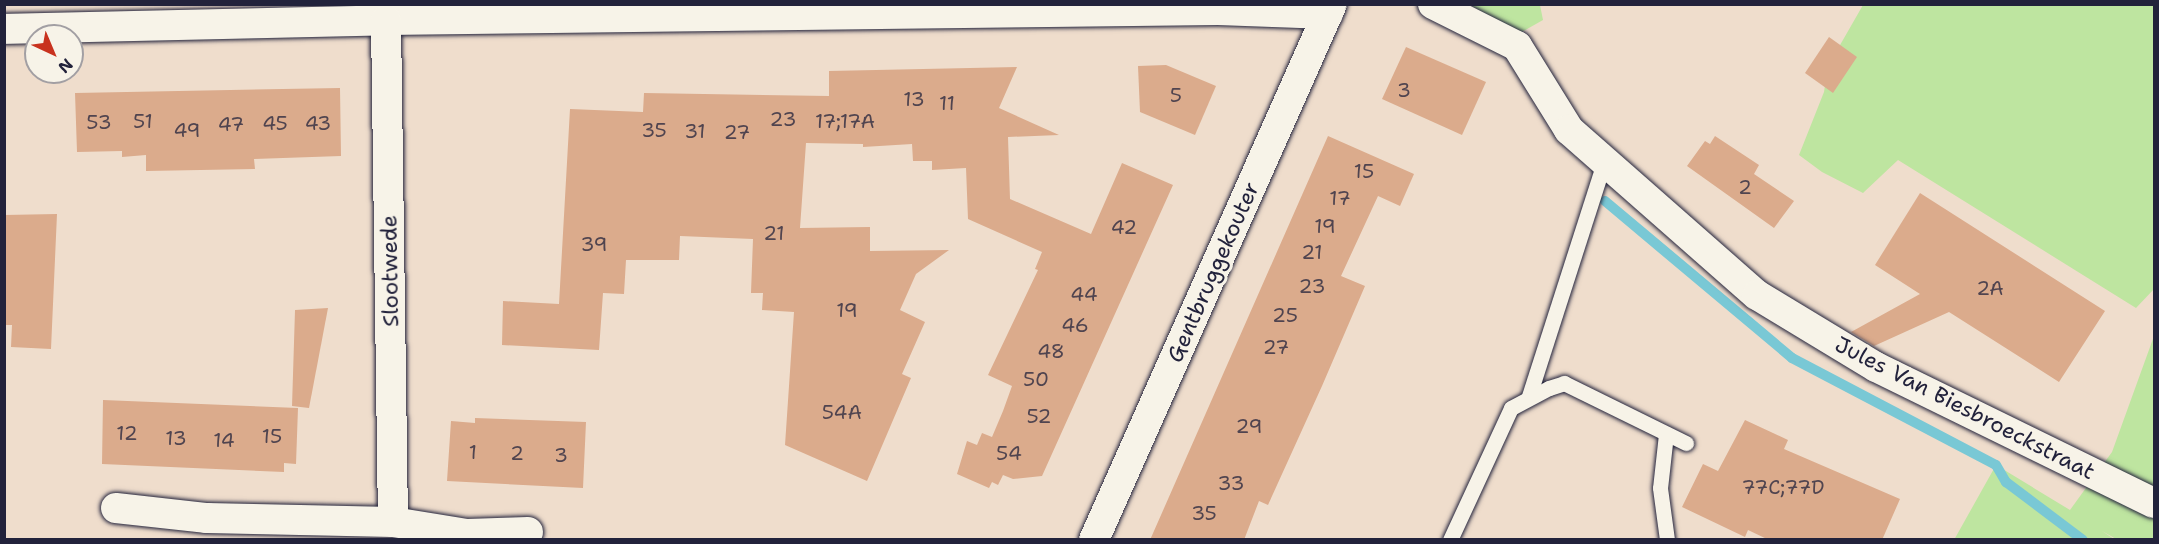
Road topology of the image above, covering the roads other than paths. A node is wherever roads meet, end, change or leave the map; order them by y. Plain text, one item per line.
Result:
1 (1433, 4) edge
2 (1330, 9) edge
3 (387, 20) junction
4 (4, 29) edge
5 (1604, 162) junction
6 (1529, 396) junction
7 (1666, 434) junction
8 (1686, 443) dead end
9 (2154, 503) edge
10 (116, 508) dead end
11 (393, 522) junction
12 (206, 529) edge
13 (528, 532) dead end
14 (467, 537) edge
15 (1094, 540) edge
16 (1450, 540) edge
17 (1667, 540) edge

1 - 5 street, Jules Van Biesbroeckstraat
2 - 3 street
2 - 15 street, Gentbruggekouter
3 - 4 street
3 - 11 street, Slootwede
5 - 6 lane
5 - 9 street, Jules Van Biesbroeckstraat
6 - 7 lane
6 - 16 lane
7 - 8 lane
7 - 17 lane
10 - 12 street
11 - 12 street
11 - 14 street
13 - 14 street

